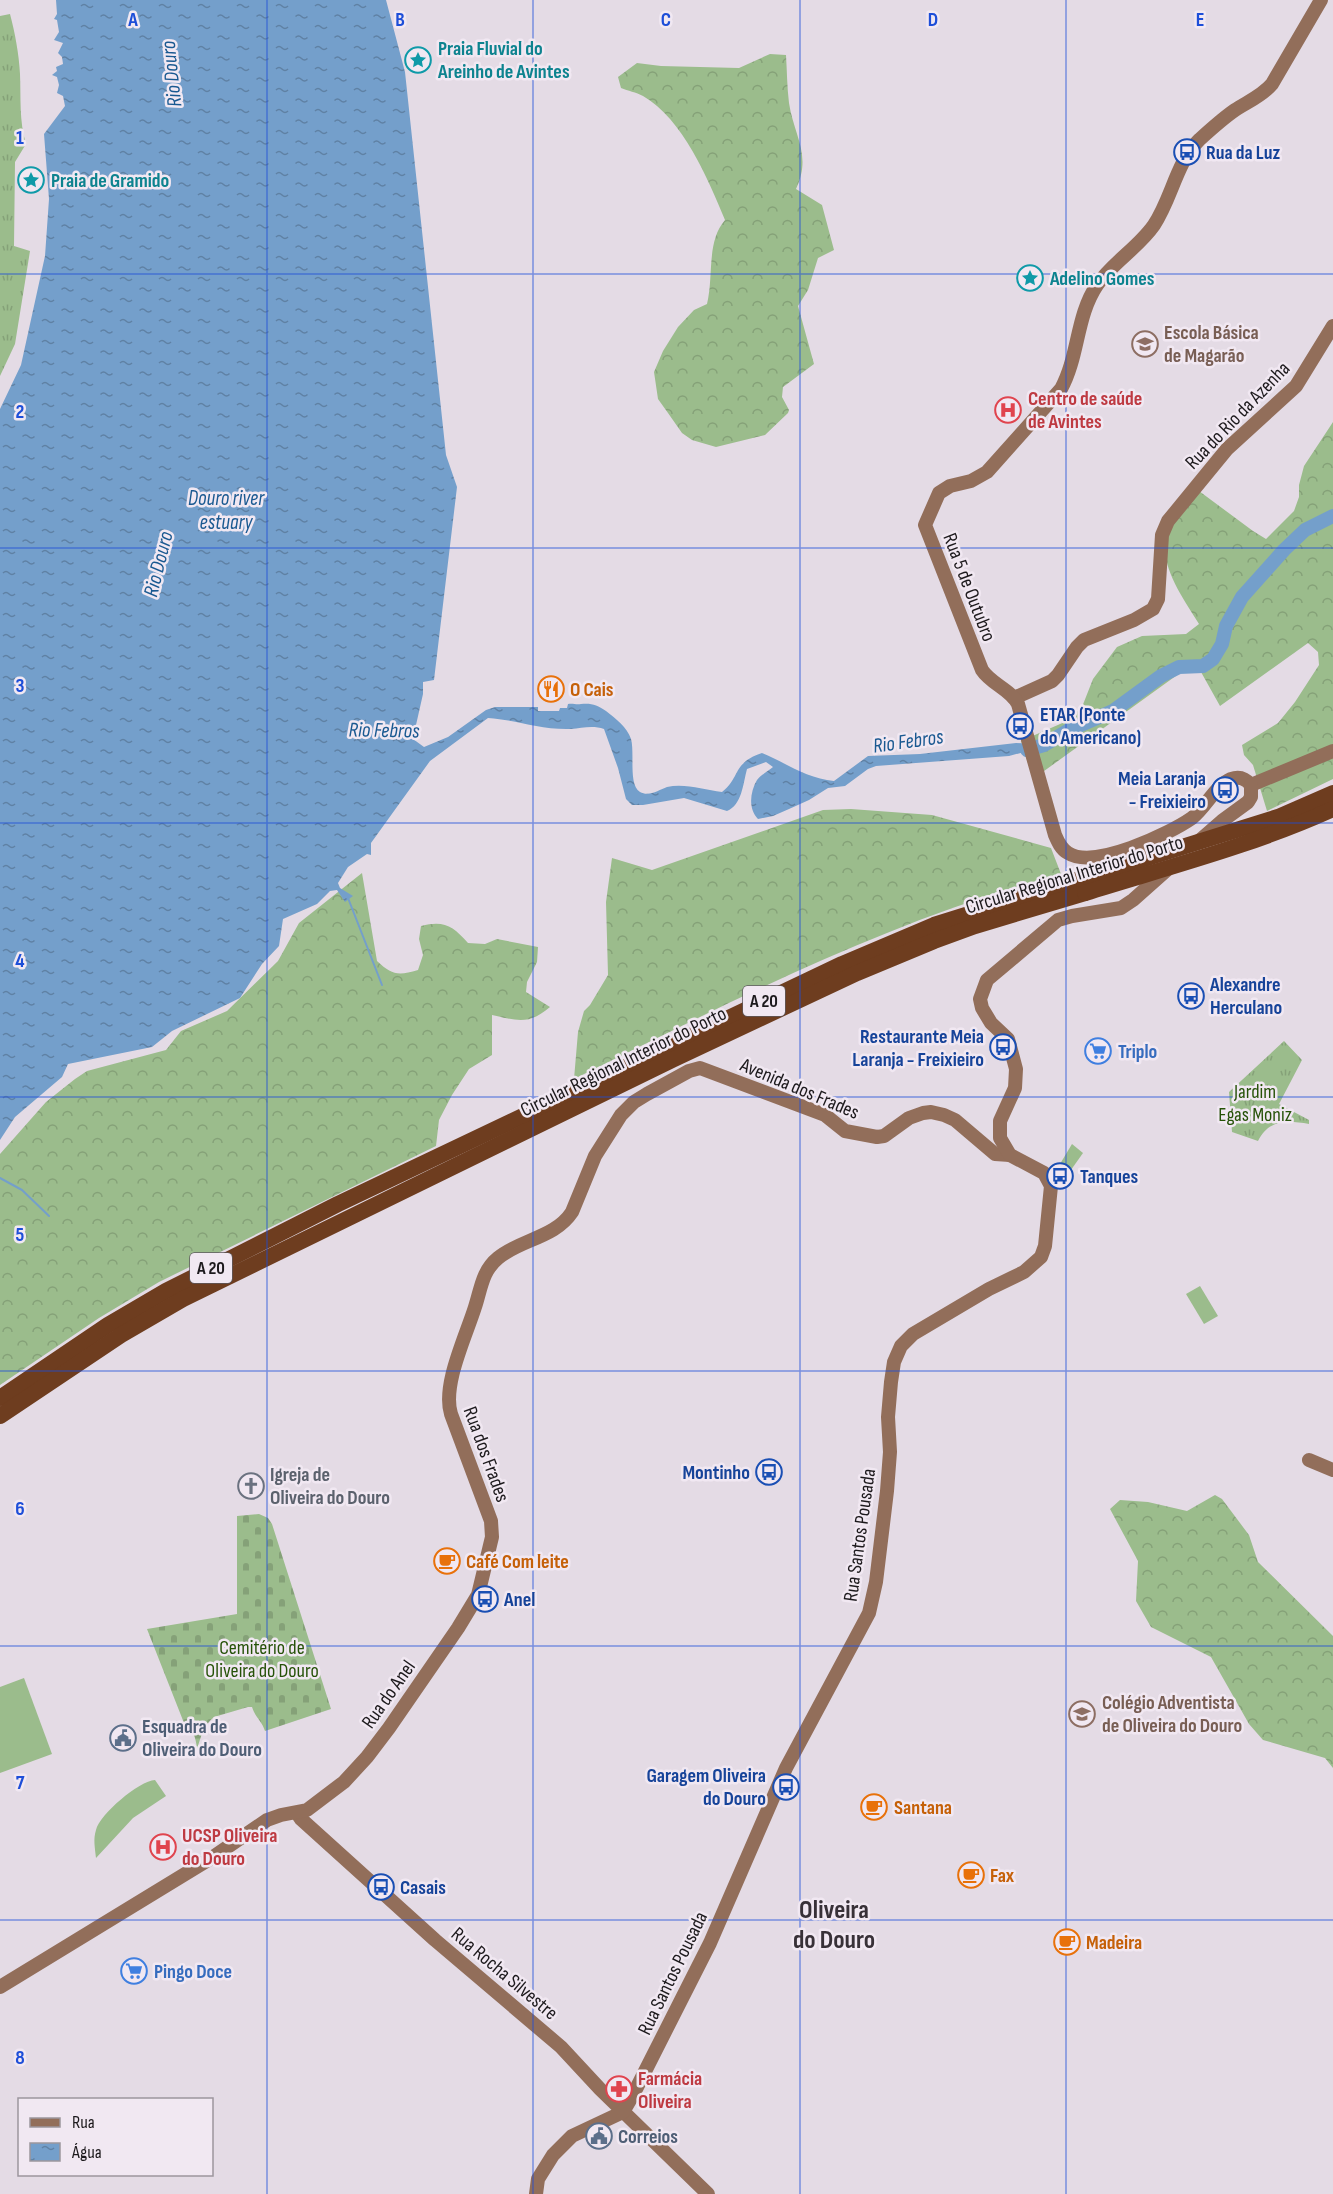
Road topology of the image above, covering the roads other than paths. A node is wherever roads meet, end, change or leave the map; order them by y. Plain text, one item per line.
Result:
1 (1321, 0) edge
2 (1333, 326) edge
3 (1014, 698) junction
4 (1333, 751) edge
5 (1251, 785) junction
6 (1333, 793) edge
7 (1333, 809) edge
8 (1082, 886) junction
9 (1000, 1121) junction
10 (984, 1145) junction
11 (1010, 1155) junction
12 (506, 1252) joint
13 (4, 1404) edge
14 (1309, 1460) dead end
15 (1333, 1470) edge
16 (484, 1575) joint
17 (297, 1813) junction
18 (0, 1988) edge
19 (623, 2112) junction
20 (536, 2194) edge
21 (708, 2194) edge

1 - 3 street, Rua 5 de Outubro
2 - 3 street, Rua do Rio da Azenha
3 - 5 street
4 - 5 street
5 - 9 street
6 - 8 highway, Circular Regional Interior do Porto / A 20, bridge
7 - 8 highway, Circular Regional Interior do Porto / A 20, bridge
8 - 13 highway, Circular Regional Interior do Porto / A 20
9 - 10 street
9 - 11 street
10 - 11 street, Avenida dos Frades
10 - 12 street, Avenida dos Frades
11 - 19 street, Rua Santos Pousada
12 - 16 street, Rua dos Frades
14 - 15 street
16 - 17 street, Rua do Anel
17 - 18 street, Rua do Anel
17 - 19 street, Rua Rocha Silvestre
19 - 20 street
19 - 21 street, Rua Rocha Silvestre

